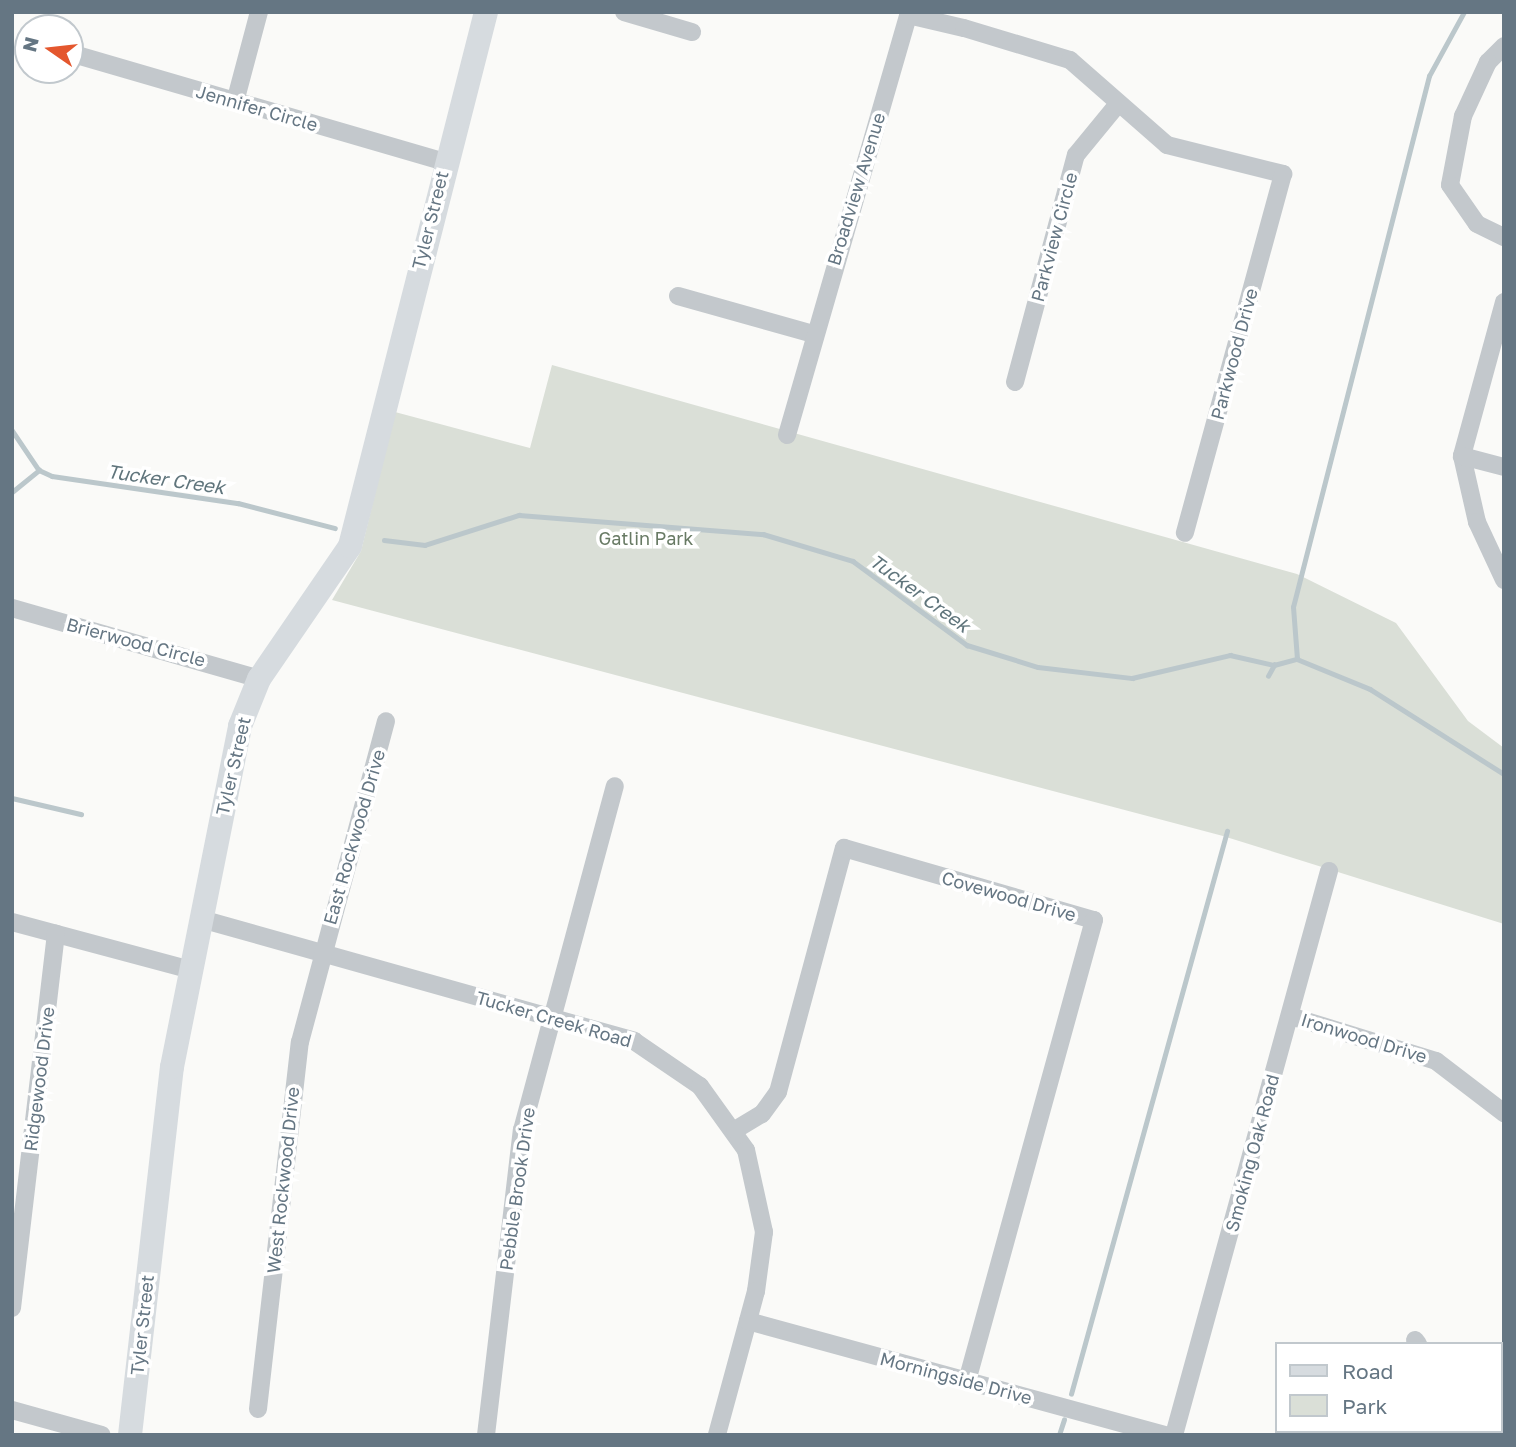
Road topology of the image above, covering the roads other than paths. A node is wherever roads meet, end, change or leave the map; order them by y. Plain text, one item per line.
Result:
1 (259, 12) edge
2 (486, 12) edge
3 (624, 12) edge
4 (966, 20) edge
5 (692, 32) dead end
6 (1504, 46) edge
7 (84, 57) edge
8 (235, 102) junction
9 (1117, 105) junction
10 (445, 162) junction
11 (1504, 237) edge
12 (678, 296) dead end
13 (1504, 302) edge
14 (813, 334) junction
15 (1015, 382) dead end
16 (787, 435) dead end
17 (1462, 456) junction
18 (1504, 467) edge
19 (1185, 533) dead end
20 (1504, 580) edge
21 (12, 608) edge
22 (259, 680) junction
23 (386, 721) dead end
24 (615, 786) dead end
25 (1329, 872) dead end
26 (201, 919) junction
27 (12, 922) edge
28 (56, 934) junction
29 (321, 953) junction
30 (191, 970) junction
31 (1290, 1016) junction
32 (551, 1018) junction
33 (1504, 1113) edge
34 (735, 1129) junction
35 (12, 1308) edge
36 (748, 1321) junction
37 (967, 1380) junction
38 (258, 1409) dead end
39 (12, 1410) edge
40 (102, 1435) edge
41 (130, 1435) edge
42 (486, 1435) edge
43 (717, 1435) edge
44 (1164, 1435) edge
45 (1174, 1435) edge

1 - 8 street
2 - 10 street, Tyler Street
3 - 5 street
4 - 9 street
4 - 14 street, Broadview Avenue
6 - 11 street
7 - 8 street, Jennifer Circle
8 - 10 street, Jennifer Circle
9 - 15 street, Parkview Circle
9 - 19 street, Parkwood Drive
10 - 22 street, Tyler Street
12 - 14 street
13 - 17 street
14 - 16 street, Broadview Avenue
17 - 18 street
17 - 20 street
21 - 22 street, Brierwood Circle
22 - 26 street, Tyler Street
23 - 29 street, East Rockwood Drive
24 - 32 street, Pebble Brook Drive
25 - 31 street, Smoking Oak Road
26 - 29 street, Tucker Creek Road
26 - 30 street, Tyler Street
27 - 28 street
28 - 30 street
28 - 35 street, Ridgewood Drive
29 - 32 street, Tucker Creek Road
29 - 38 street, West Rockwood Drive
30 - 41 street, Tyler Street
31 - 33 street, Ironwood Drive
31 - 45 street, Smoking Oak Road
32 - 34 street, Tucker Creek Road
32 - 42 street, Pebble Brook Drive
34 - 36 street, Tucker Creek Road
34 - 37 street, Covewood Drive
36 - 37 street, Morningside Drive
36 - 43 street, Tucker Creek Road
37 - 44 street, Morningside Drive
39 - 40 street

